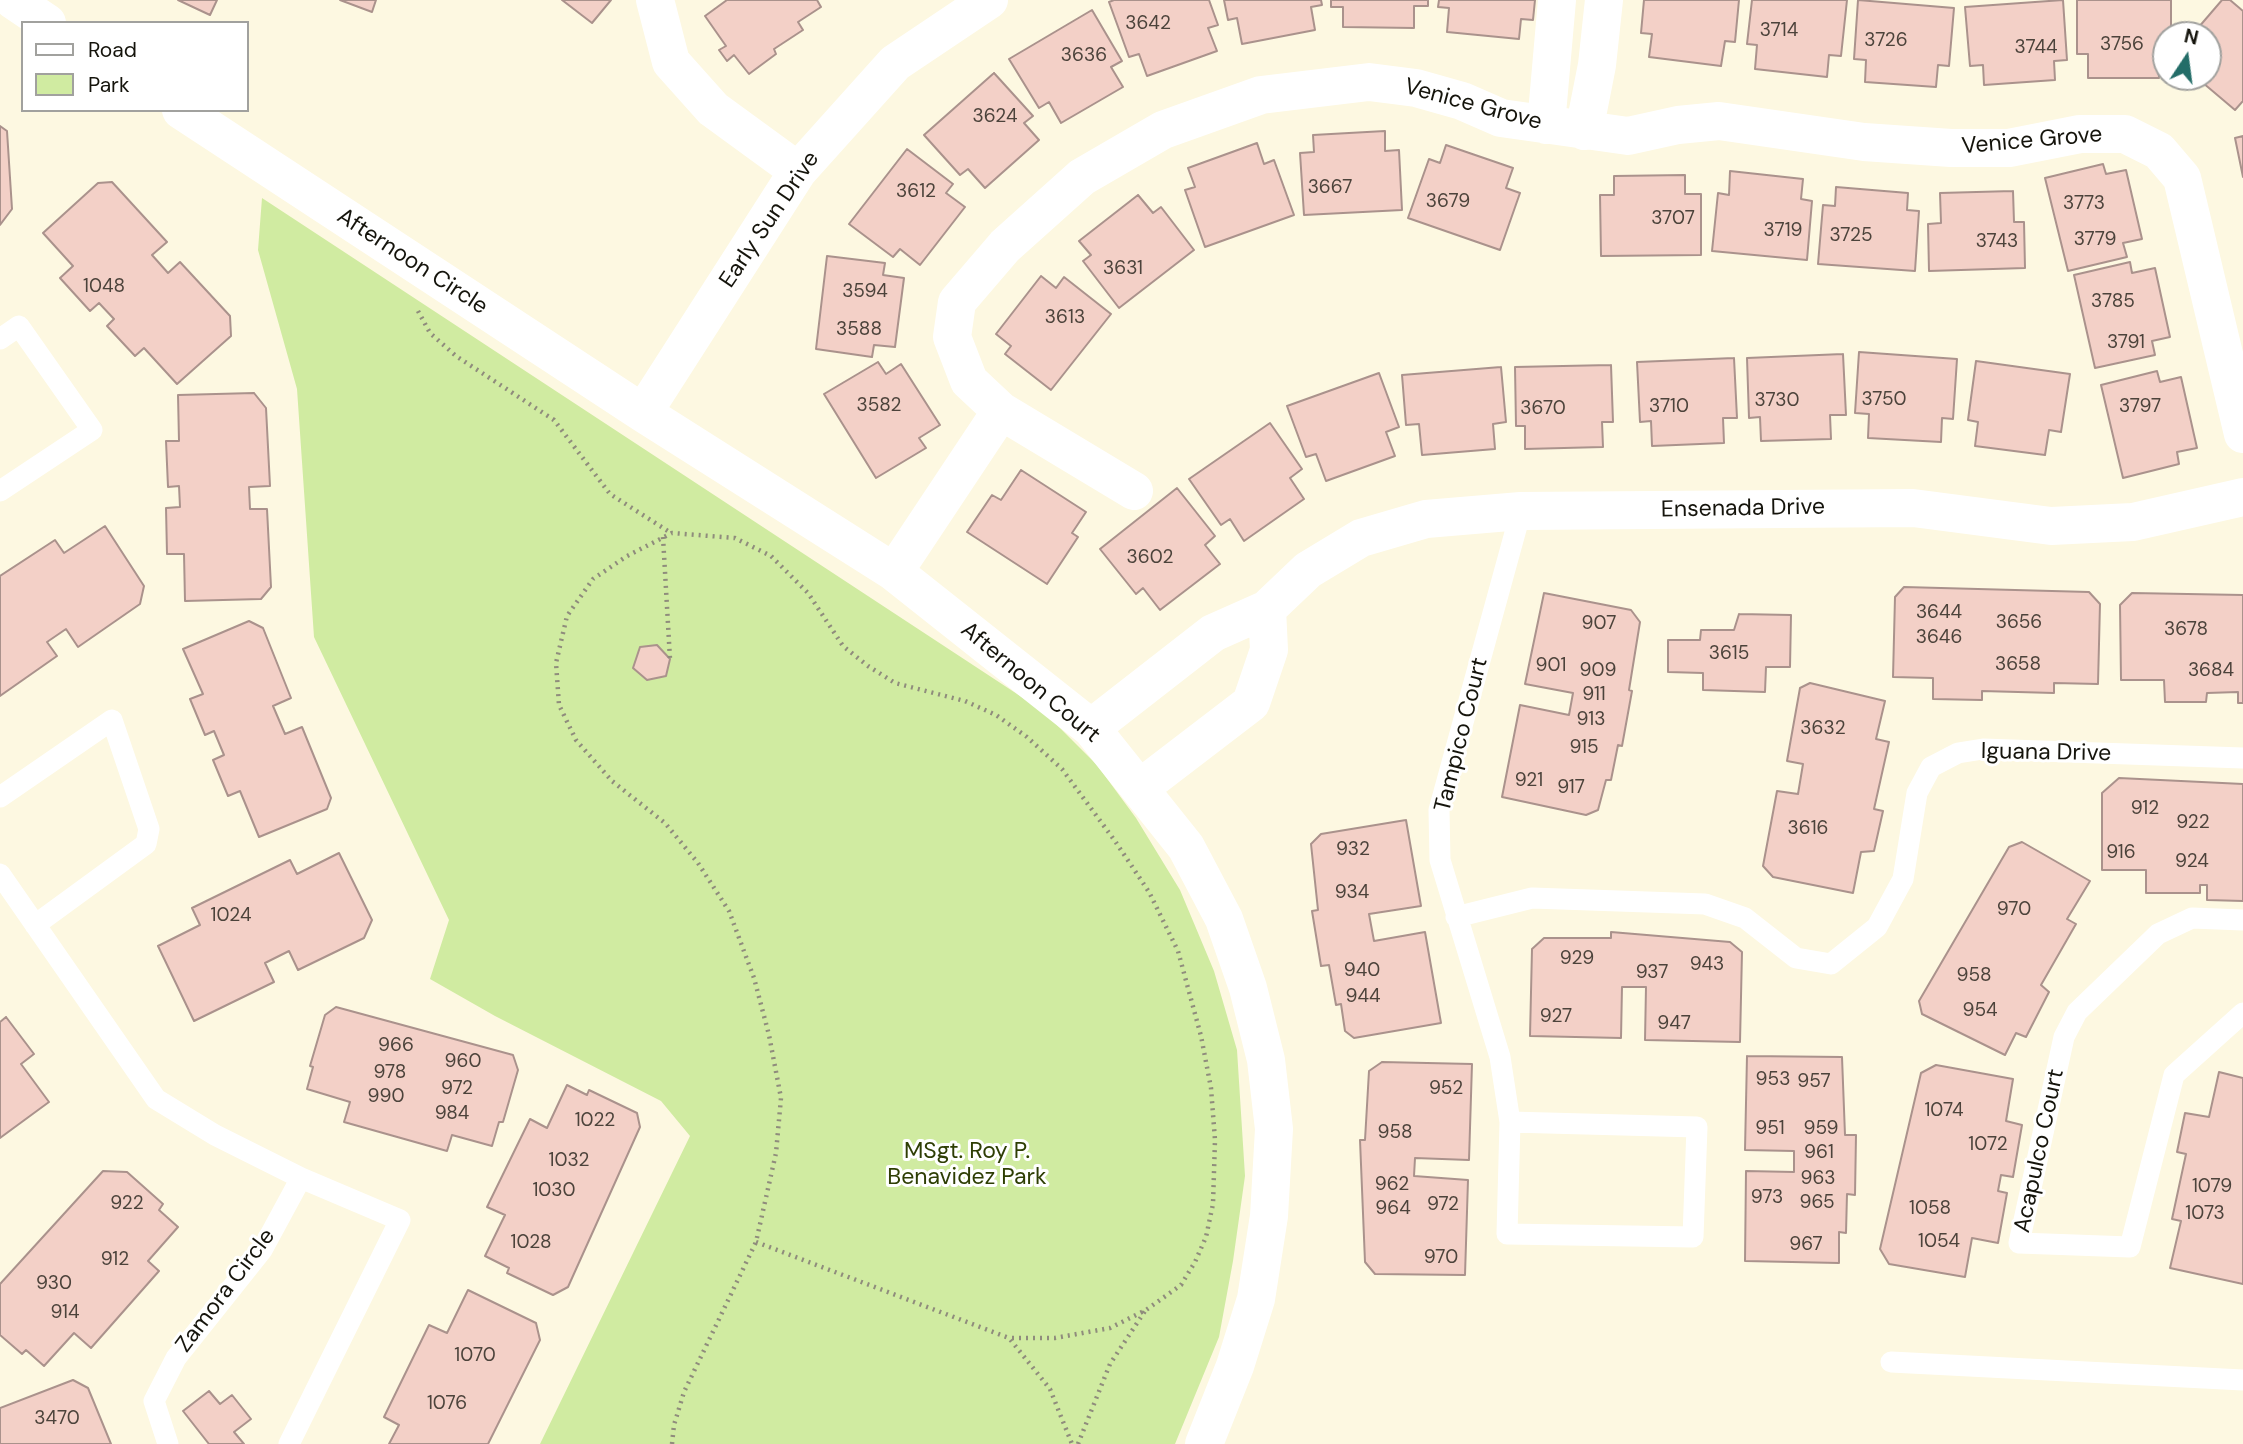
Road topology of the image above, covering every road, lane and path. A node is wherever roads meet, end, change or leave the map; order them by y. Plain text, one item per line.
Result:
1 (13, 0) edge
2 (655, 0) edge
3 (989, 0) edge
4 (1557, 0) edge
5 (1604, 0) edge
6 (939, 12) edge
7 (44, 21) edge
8 (184, 112) edge
9 (1546, 125) junction
10 (1584, 131) junction
11 (799, 171) junction
12 (414, 304) dead end
13 (0, 339) edge
14 (1001, 411) junction
15 (643, 413) junction
16 (2243, 434) edge
17 (0, 491) edge
18 (1133, 491) dead end
19 (2243, 497) edge
20 (1521, 511) junction
21 (672, 533) junction
22 (663, 537) junction
23 (894, 572) junction
24 (1267, 609) junction
25 (670, 659) dead end
26 (1091, 728) junction
27 (2243, 758) edge
28 (1140, 788) junction
29 (0, 797) edge
30 (0, 874) edge
31 (1457, 917) junction
32 (2243, 920) edge
33 (35, 925) junction
34 (2243, 1013) edge
35 (1510, 1122) junction
36 (301, 1178) junction
37 (756, 1242) junction
38 (1146, 1310) junction
39 (1009, 1338) junction
40 (1891, 1362) dead end
41 (2243, 1380) edge
42 (168, 1444) edge
43 (289, 1444) edge
44 (672, 1444) edge
45 (1072, 1444) edge
46 (1078, 1444) edge
47 (1204, 1444) edge

1 - 7 street
2 - 11 street
3 - 6 street, Early Sun Drive
4 - 9 street
5 - 10 street
6 - 11 street, Early Sun Drive
8 - 15 street, Afternoon Circle
9 - 10 street, Venice Grove
9 - 14 street, Venice Grove
10 - 16 street, Venice Grove
11 - 15 street, Early Sun Drive
12 - 21 path
13 - 17 lane
14 - 18 street, Venice Grove
14 - 23 street
15 - 23 street, Afternoon Court
19 - 20 street, Ensenada Drive
20 - 24 street, Ensenada Drive
20 - 31 lane, Tampico Court
21 - 22 path
21 - 38 path
22 - 25 path
22 - 37 path
23 - 26 street, Afternoon Court
24 - 26 street, Ensenada Drive
24 - 28 street
26 - 28 street, Afternoon Court
27 - 31 lane, Iguana Drive
28 - 47 street, Afternoon Court
29 - 33 lane
30 - 33 lane
31 - 35 lane, Tampico Court
32 - 34 lane, Acapulco Court
33 - 36 lane
35 - 35 lane, Tampico Court
36 - 42 lane, Zamora Circle
36 - 43 lane
37 - 39 path
37 - 44 path
38 - 39 path
38 - 46 path
39 - 45 path
40 - 41 lane

